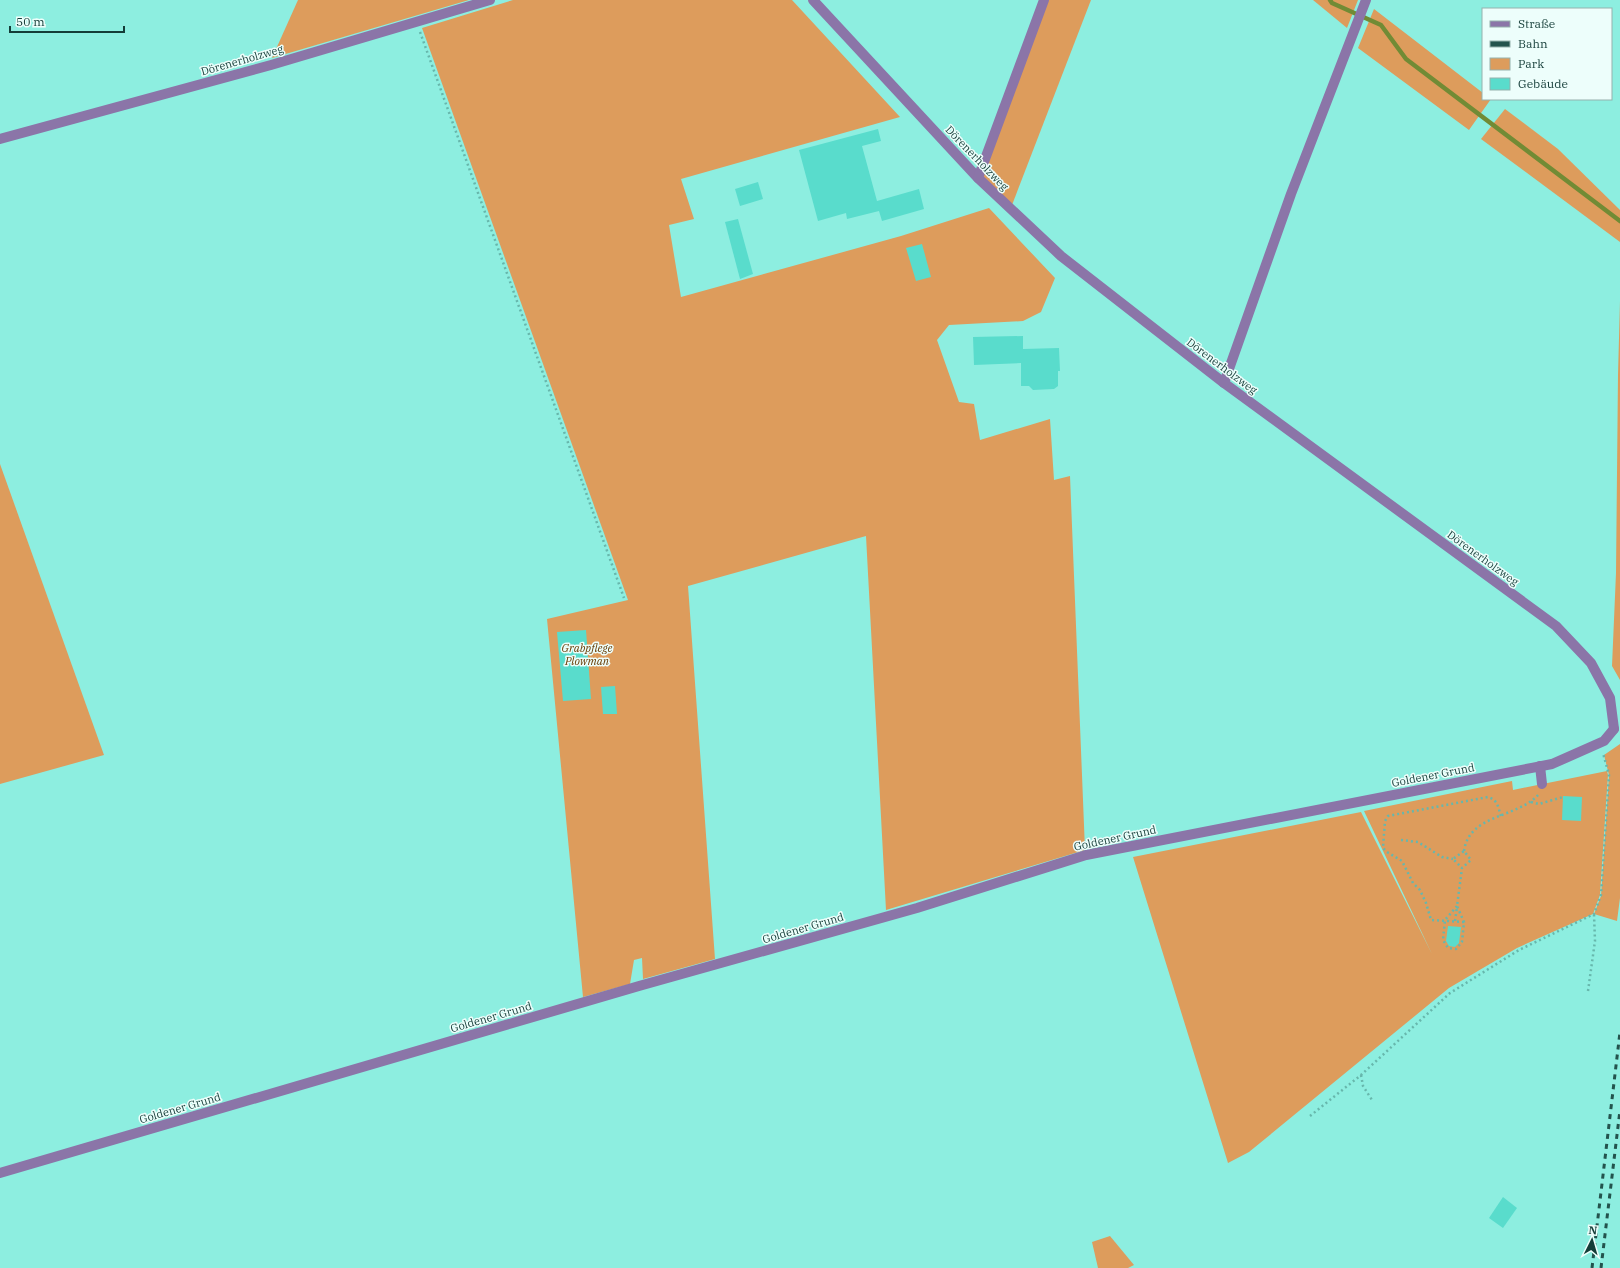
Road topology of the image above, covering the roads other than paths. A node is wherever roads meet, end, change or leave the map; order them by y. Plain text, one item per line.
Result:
1 (490, 0) edge
2 (813, 0) edge
3 (1044, 0) edge
4 (1365, 3) edge
5 (0, 140) edge
6 (978, 178) junction
7 (1224, 383) junction
8 (1617, 730) edge
9 (1540, 766) junction
10 (1542, 784) road end
11 (0, 1173) edge

1 - 5 street, Dörenerholzweg
2 - 6 street, Dörenerholzweg
3 - 6 street
4 - 7 street
6 - 7 street, Dörenerholzweg
7 - 8 street, Dörenerholzweg
8 - 9 street, Goldener Grund
9 - 10 street
9 - 11 street, Goldener Grund

